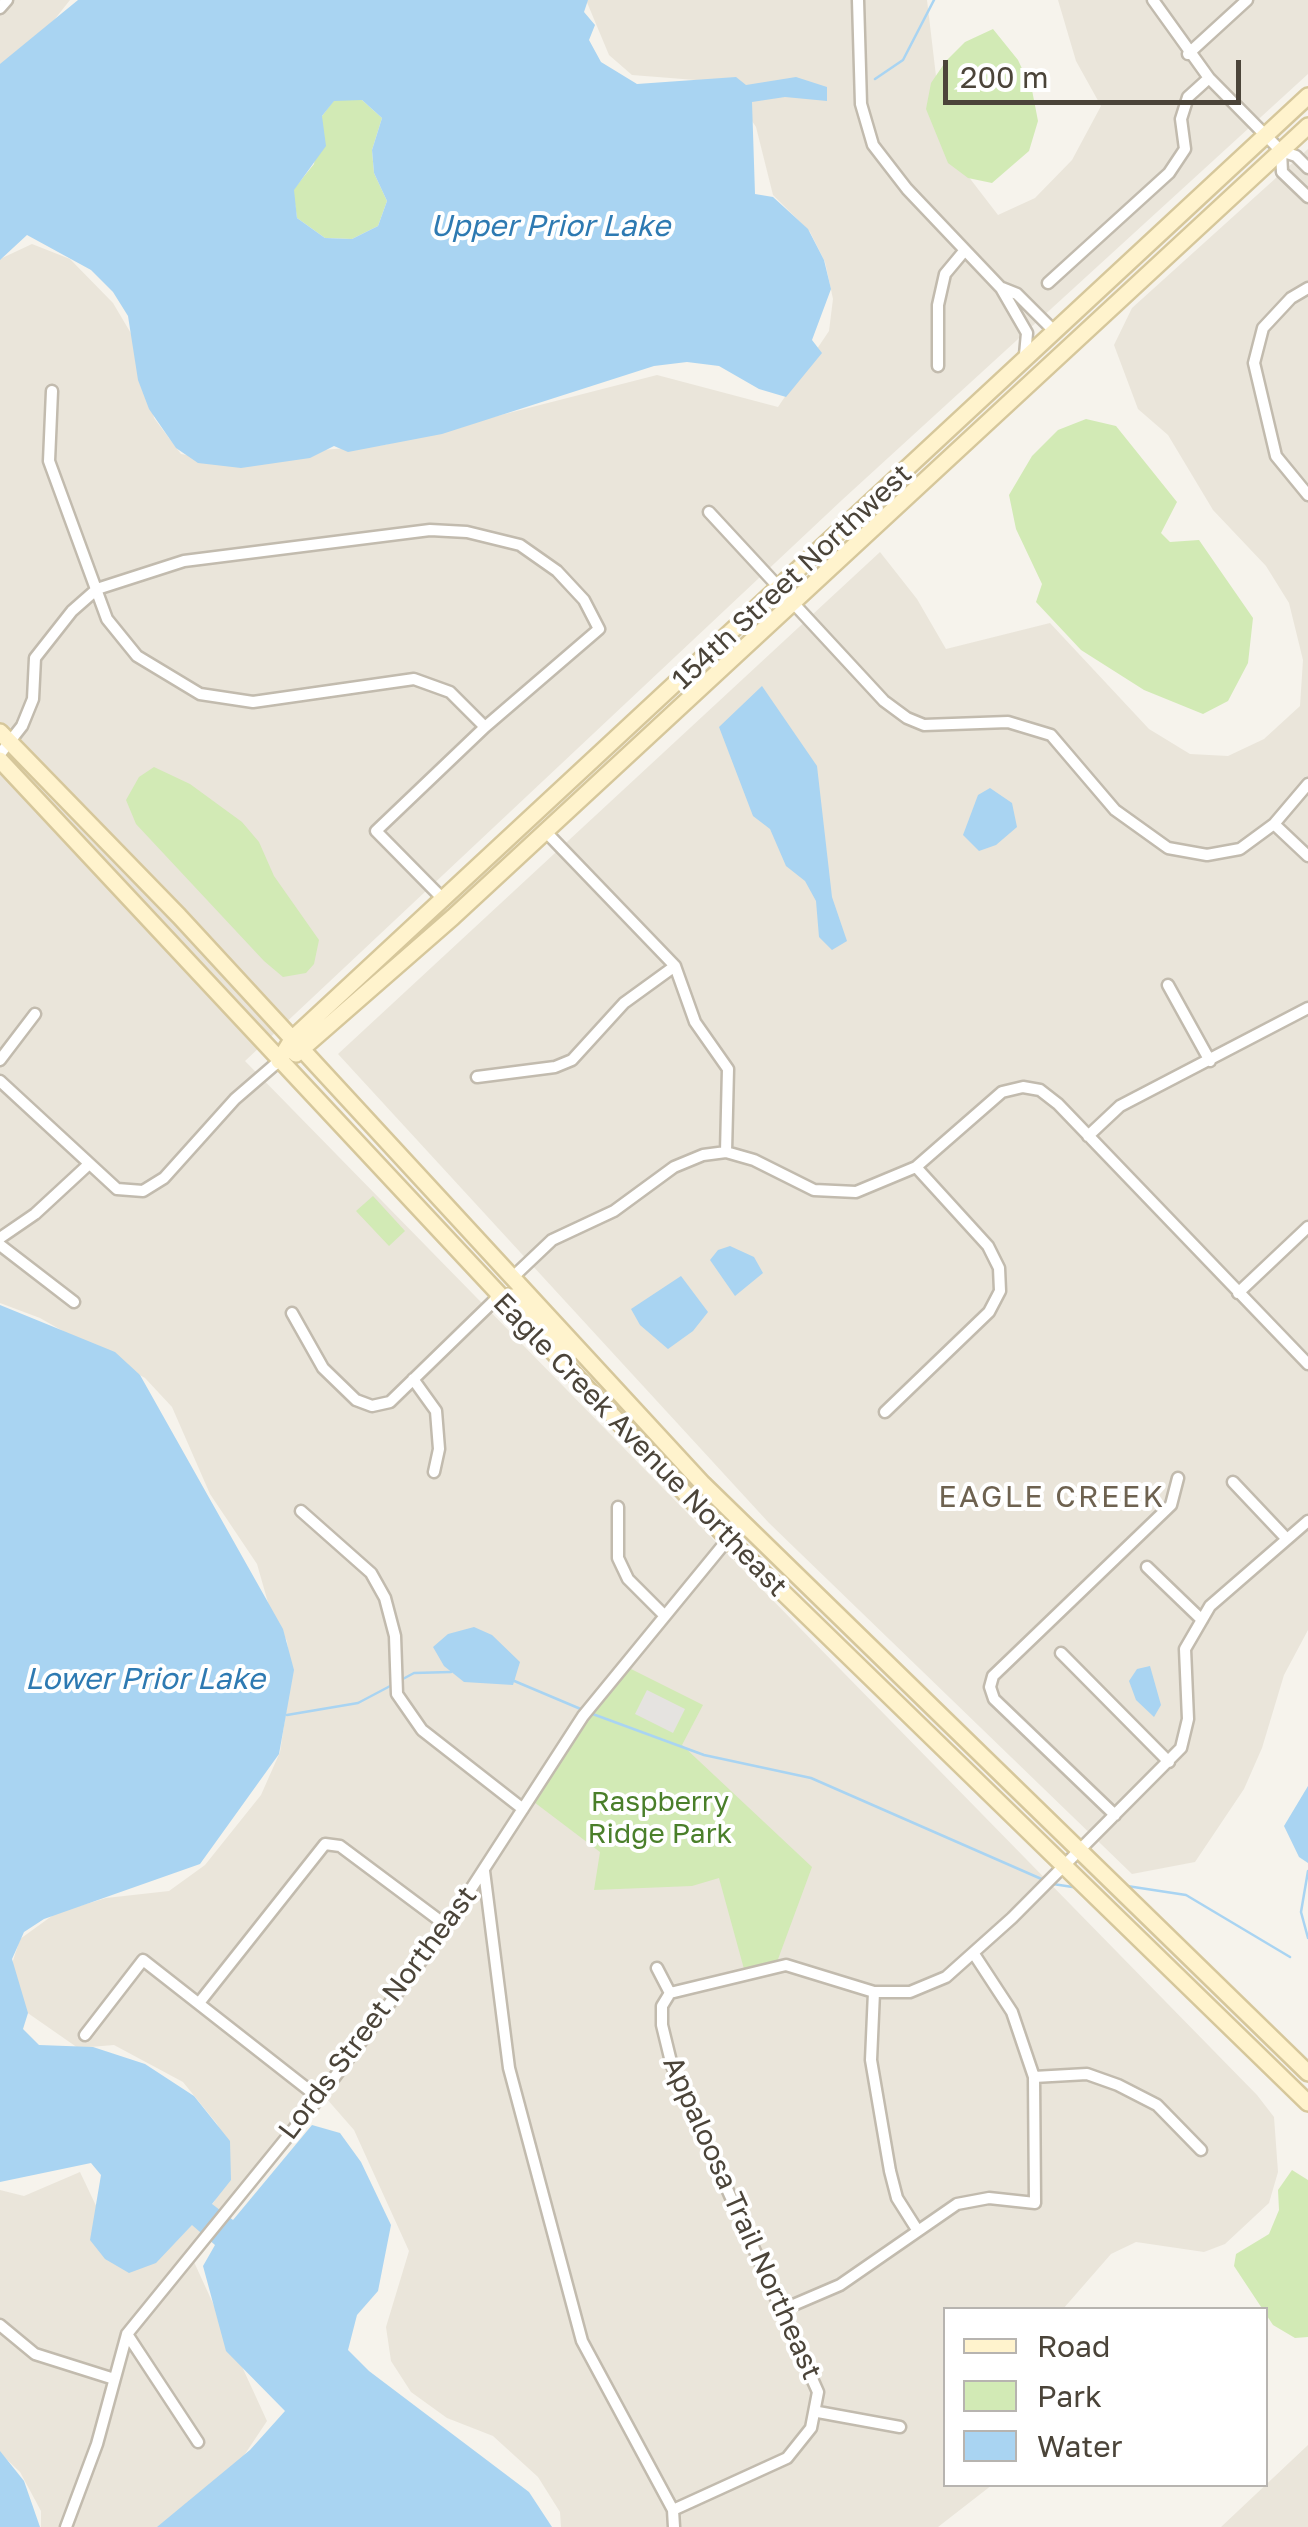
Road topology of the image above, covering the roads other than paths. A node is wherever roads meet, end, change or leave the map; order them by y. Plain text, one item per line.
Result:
1 (7, 0) edge
2 (858, 0) edge
3 (1152, 0) edge
4 (1247, 0) edge
5 (0, 8) edge
6 (1188, 54) junction
7 (1209, 78) junction
8 (1308, 96) edge
9 (1308, 126) edge
10 (1265, 135) junction
11 (1281, 151) junction
12 (1308, 168) edge
13 (1308, 197) edge
14 (965, 250) junction
15 (1048, 283) dead end
16 (1002, 288) junction
17 (1308, 288) edge
18 (1053, 330) junction
19 (1025, 356) junction
20 (938, 366) dead end
21 (52, 391) dead end
22 (960, 446) junction
23 (1308, 496) edge
24 (709, 512) dead end
25 (97, 588) junction
26 (780, 589) junction
27 (793, 602) junction
28 (485, 727) junction
29 (3, 746) edge
30 (1308, 784) edge
31 (1274, 824) junction
32 (546, 832) junction
33 (1308, 856) edge
34 (444, 901) junction
35 (675, 966) junction
36 (1168, 984) dead end
37 (1308, 1008) edge
38 (36, 1014) dead end
39 (292, 1038) junction
40 (305, 1051) junction
41 (0, 1060) edge
42 (279, 1061) junction
43 (1210, 1061) junction
44 (477, 1077) dead end
45 (0, 1080) edge
46 (1088, 1136) junction
47 (726, 1152) junction
48 (88, 1165) junction
49 (916, 1168) junction
50 (1308, 1227) edge
51 (0, 1241) edge
52 (513, 1277) junction
53 (1238, 1292) junction
54 (498, 1297) junction
55 (74, 1302) dead end
56 (292, 1313) dead end
57 (1308, 1364) edge
58 (595, 1368) junction
59 (413, 1380) junction
60 (885, 1412) dead end
61 (434, 1472) dead end
62 (1178, 1478) dead end
63 (1233, 1482) dead end
64 (618, 1507) dead end
65 (301, 1511) dead end
66 (1308, 1520) edge
67 (742, 1522) junction
68 (1285, 1537) junction
69 (727, 1538) junction
70 (1148, 1566) dead end
71 (663, 1614) junction
72 (1202, 1620) junction
73 (1062, 1652) dead end
74 (1169, 1762) junction
75 (523, 1809) junction
76 (1114, 1815) junction
77 (1080, 1850) junction
78 (1065, 1864) junction
79 (484, 1870) junction
80 (447, 1926) junction
81 (974, 1954) junction
82 (657, 1968) dead end
83 (874, 1992) junction
84 (670, 1993) junction
85 (200, 2003) junction
86 (85, 2035) dead end
87 (1308, 2073) edge
88 (1034, 2077) junction
89 (319, 2098) junction
90 (1308, 2104) edge
91 (1201, 2150) dead end
92 (916, 2228) junction
93 (784, 2309) junction
94 (0, 2325) edge
95 (127, 2334) junction
96 (112, 2378) junction
97 (818, 2412) junction
98 (900, 2427) dead end
99 (198, 2442) dead end
100 (673, 2510) junction
101 (66, 2527) edge
102 (674, 2527) edge

1 - 5 street
2 - 14 street
3 - 6 street
4 - 6 street
6 - 7 street
7 - 10 street
7 - 15 street
8 - 10 main road, 154th Street Northwest
9 - 11 main road, 154th Street Northwest
10 - 11 street
10 - 18 main road, 154th Street Northwest
11 - 12 street
11 - 13 street
11 - 22 main road, 154th Street Northwest
14 - 16 street
14 - 20 street
16 - 18 street
16 - 19 street
17 - 23 street
18 - 19 main road, 154th Street Northwest
18 - 22 main road
19 - 26 main road, 154th Street Northwest
21 - 25 street
22 - 27 main road, 154th Street Northwest
24 - 26 street
25 - 28 street
25 - 28 street
25 - 29 street
26 - 27 street
26 - 34 main road, 154th Street Northwest
27 - 31 street
27 - 32 main road, 154th Street Northwest
28 - 34 street
29 - 39 main road, Eagle Creek Avenue Northeast
29 - 42 main road, Eagle Creek Avenue Northeast
30 - 31 street
31 - 33 street
32 - 35 street
32 - 40 main road, 154th Street Northwest
34 - 39 main road, 154th Street Northwest
35 - 44 street
35 - 47 street
36 - 43 street
37 - 43 street
38 - 41 street
39 - 40 main road, Eagle Creek Avenue Northeast
39 - 42 main road, 154th Street Northwest
40 - 42 main road, 154th Street Northwest
40 - 52 main road, Eagle Creek Avenue Northeast
42 - 48 street, 154th Street Northwest
42 - 54 main road, Eagle Creek Avenue Northeast
43 - 46 street
45 - 48 street, 154th Street Northwest
46 - 49 street
46 - 53 street
47 - 49 street
47 - 52 street
48 - 51 street
49 - 60 street
50 - 53 street
51 - 55 street
52 - 58 main road, Eagle Creek Avenue Northeast
53 - 57 street
54 - 58 main road
54 - 59 street
54 - 69 main road, Eagle Creek Avenue Northeast
56 - 59 street
58 - 67 main road, Eagle Creek Avenue Northeast
59 - 61 street
62 - 76 street
63 - 68 street
64 - 71 street
65 - 75 street
66 - 68 street
67 - 69 street, Lords Street Northeast
67 - 77 main road, Eagle Creek Avenue Northeast
68 - 72 street
69 - 71 street, Lords Street Northeast
69 - 78 main road, Eagle Creek Avenue Northeast
70 - 72 street
71 - 75 street, Lords Street Northeast
72 - 74 street
73 - 74 street
74 - 76 street
75 - 79 street, Lords Street Northeast
76 - 77 street
77 - 78 street
77 - 87 main road, Eagle Creek Avenue Northeast
78 - 81 street
78 - 90 main road, Eagle Creek Avenue Northeast
79 - 80 street, Lords Street Northeast
79 - 100 street
80 - 85 street
80 - 89 street, Lords Street Northeast
81 - 83 street
81 - 88 street
82 - 84 street
83 - 84 street
83 - 92 street
84 - 93 street, Appaloosa Trail Northeast
85 - 86 street
85 - 89 street
88 - 91 street
88 - 92 street
89 - 95 street, Lords Street Northeast
92 - 93 street
93 - 97 street, Appaloosa Trail Northeast
94 - 96 street
95 - 96 street, Lords Street Northeast
95 - 99 street
96 - 101 street, Lords Street Northeast
97 - 98 street
97 - 100 street, Appaloosa Trail Northeast
100 - 102 street

